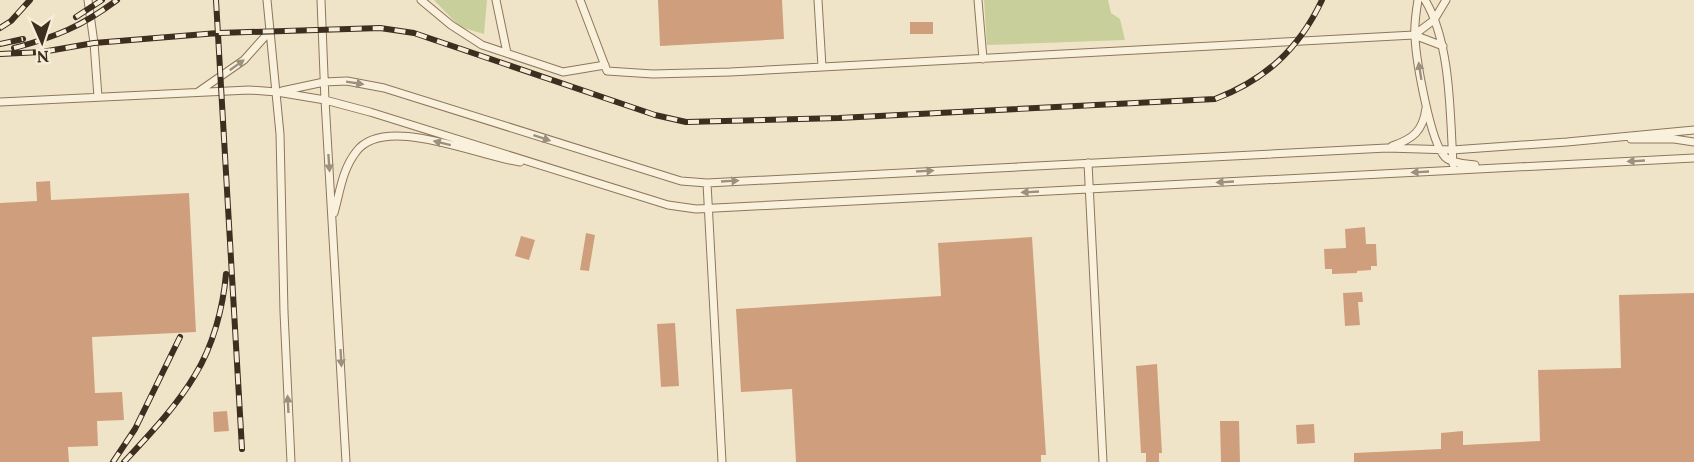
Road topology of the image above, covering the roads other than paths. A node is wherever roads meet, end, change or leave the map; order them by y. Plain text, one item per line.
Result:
1 (88, 0) edge
2 (267, 0) edge
3 (321, 0) edge
4 (421, 0) edge
5 (496, 0) edge
6 (580, 0) edge
7 (818, 0) edge
8 (978, 0) edge
9 (1418, 0) edge
10 (1425, 0) edge
11 (1446, 0) edge
12 (1434, 20) junction
13 (270, 31) junction
14 (1414, 35) junction
15 (1443, 46) junction
16 (507, 53) junction
17 (983, 58) junction
18 (605, 65) junction
19 (822, 67) junction
20 (324, 82) junction
21 (198, 92) junction
22 (277, 92) junction
23 (98, 97) junction
24 (325, 100) junction
25 (0, 102) edge
26 (1426, 106) junction
27 (1694, 130) edge
28 (1599, 139) junction
29 (1694, 142) edge
30 (1387, 148) junction
31 (1441, 150) junction
32 (1452, 150) junction
33 (1694, 158) edge
34 (1453, 162) junction
35 (1088, 163) junction
36 (540, 165) junction
37 (1496, 168) junction
38 (1453, 170) junction
39 (707, 183) junction
40 (1089, 189) junction
41 (709, 209) junction
42 (332, 218) junction
43 (291, 462) edge
44 (346, 462) edge
45 (722, 462) edge
46 (1103, 462) edge

1 - 23 lane
2 - 13 lane
3 - 20 lane
4 - 16 lane
5 - 16 lane
6 - 18 lane
7 - 19 lane
8 - 17 lane
9 - 14 lane
10 - 12 lane
11 - 12 lane
12 - 14 lane
12 - 15 lane
21 -> 13 lane
13 - 22 lane
14 - 15 lane
14 - 17 lane
26 -> 14 lane
15 - 32 lane
16 - 18 lane
17 - 19 lane
18 - 19 lane
20 - 22 lane
20 - 24 lane
20 -> 39 lane
21 - 22 lane
21 - 23 lane
22 - 24 lane
43 -> 22 lane
23 - 25 lane
24 - 36 lane
24 -> 42 lane
26 - 30 lane
26 - 31 lane
27 - 28 lane
28 - 29 lane
28 - 32 lane
30 - 31 lane
30 - 35 lane
31 - 32 lane
31 - 34 lane
32 - 34 lane
33 -> 37 lane
34 - 37 lane
34 - 38 lane
39 -> 35 lane
35 - 40 lane
36 - 41 lane
36 -> 42 lane
37 - 38 lane
38 -> 40 lane
39 - 41 lane
40 -> 41 lane
40 - 46 lane
41 - 45 lane
42 -> 44 lane

